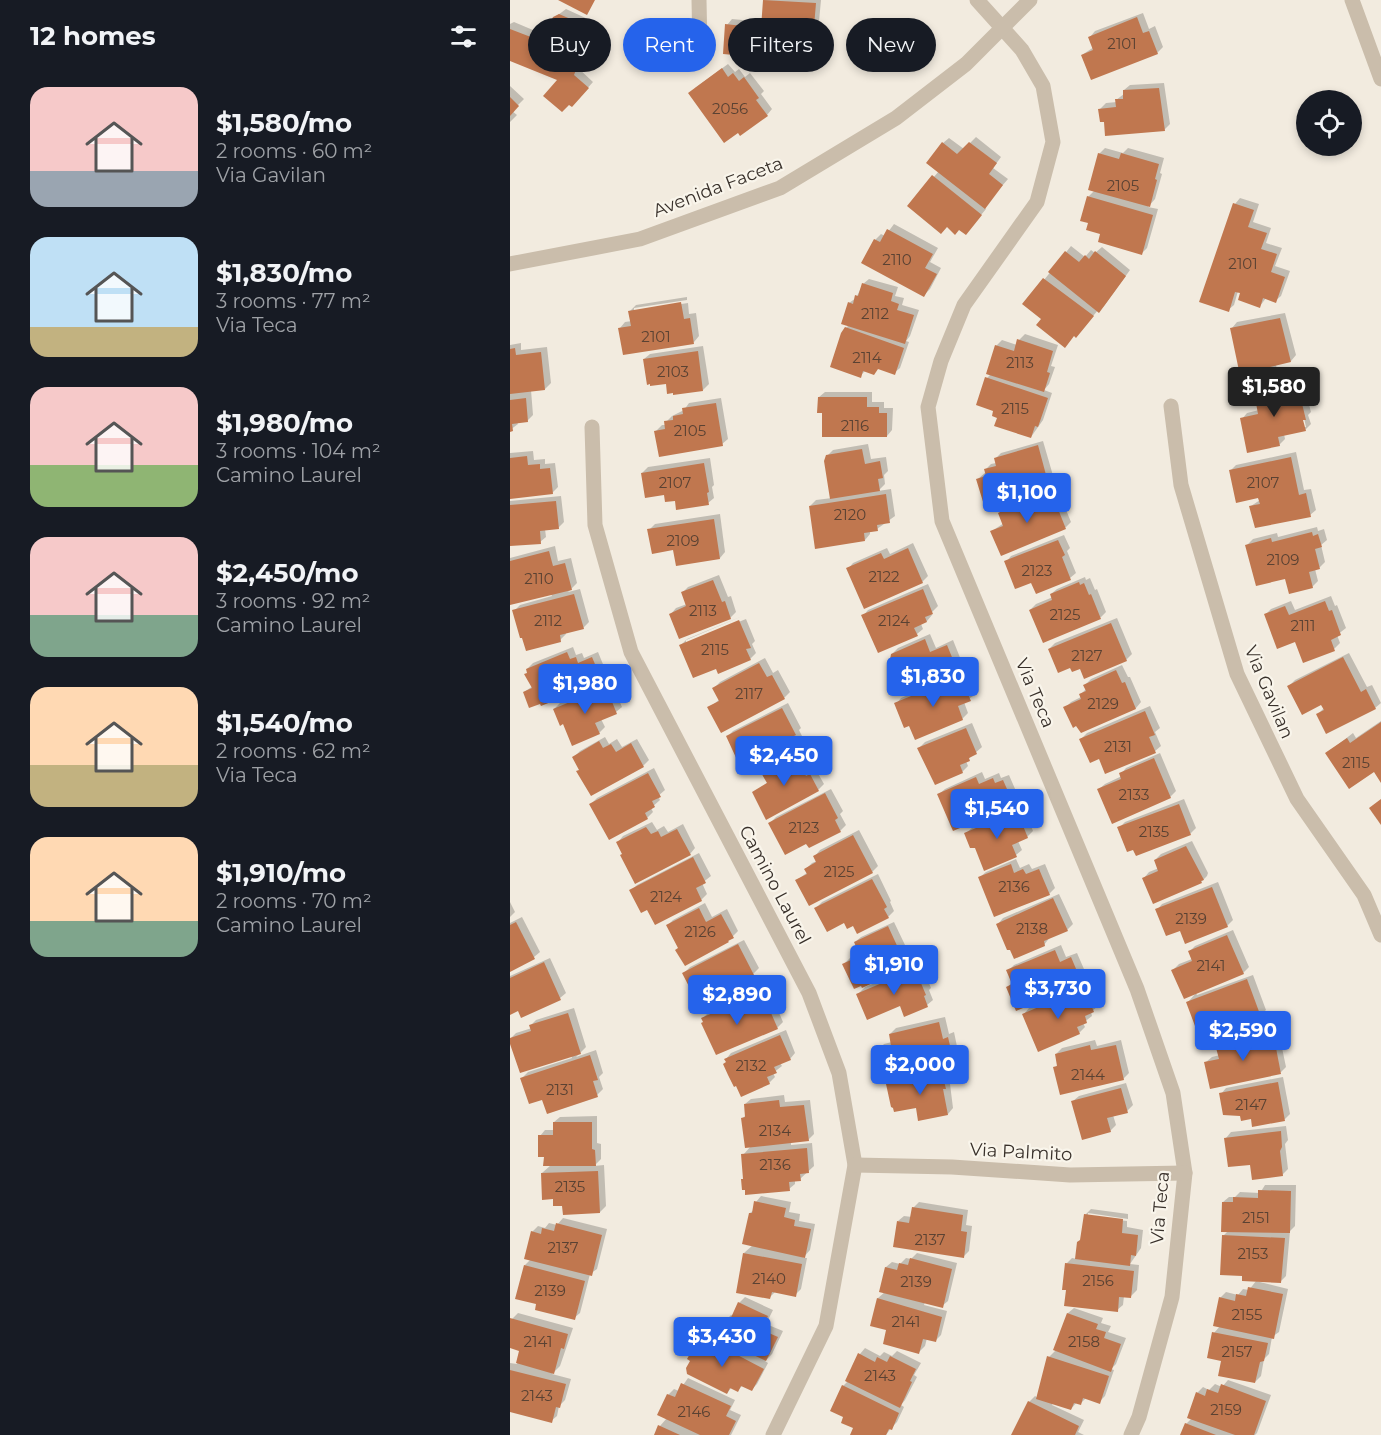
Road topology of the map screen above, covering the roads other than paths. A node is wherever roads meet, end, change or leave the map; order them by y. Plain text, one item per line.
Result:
1 (699, 0) edge
2 (977, 0) edge
3 (1030, 0) edge
4 (1352, 0) edge
5 (699, 18) edge
6 (1002, 28) junction
7 (1381, 79) edge
8 (510, 264) edge
9 (1171, 406) dead end
10 (592, 427) dead end
11 (1381, 935) edge
12 (855, 1165) junction
13 (1185, 1173) junction
14 (773, 1435) edge
15 (1131, 1435) edge

1 - 5 street
2 - 6 street, Via Teca
3 - 6 street, Avenida Faceta
4 - 7 street
6 - 8 street, Avenida Faceta
6 - 13 street, Via Teca
9 - 11 street, Via Gavilan
10 - 12 street, Camino Laurel
12 - 13 street, Via Palmito
12 - 14 street, Camino Laurel
13 - 15 street, Via Teca

